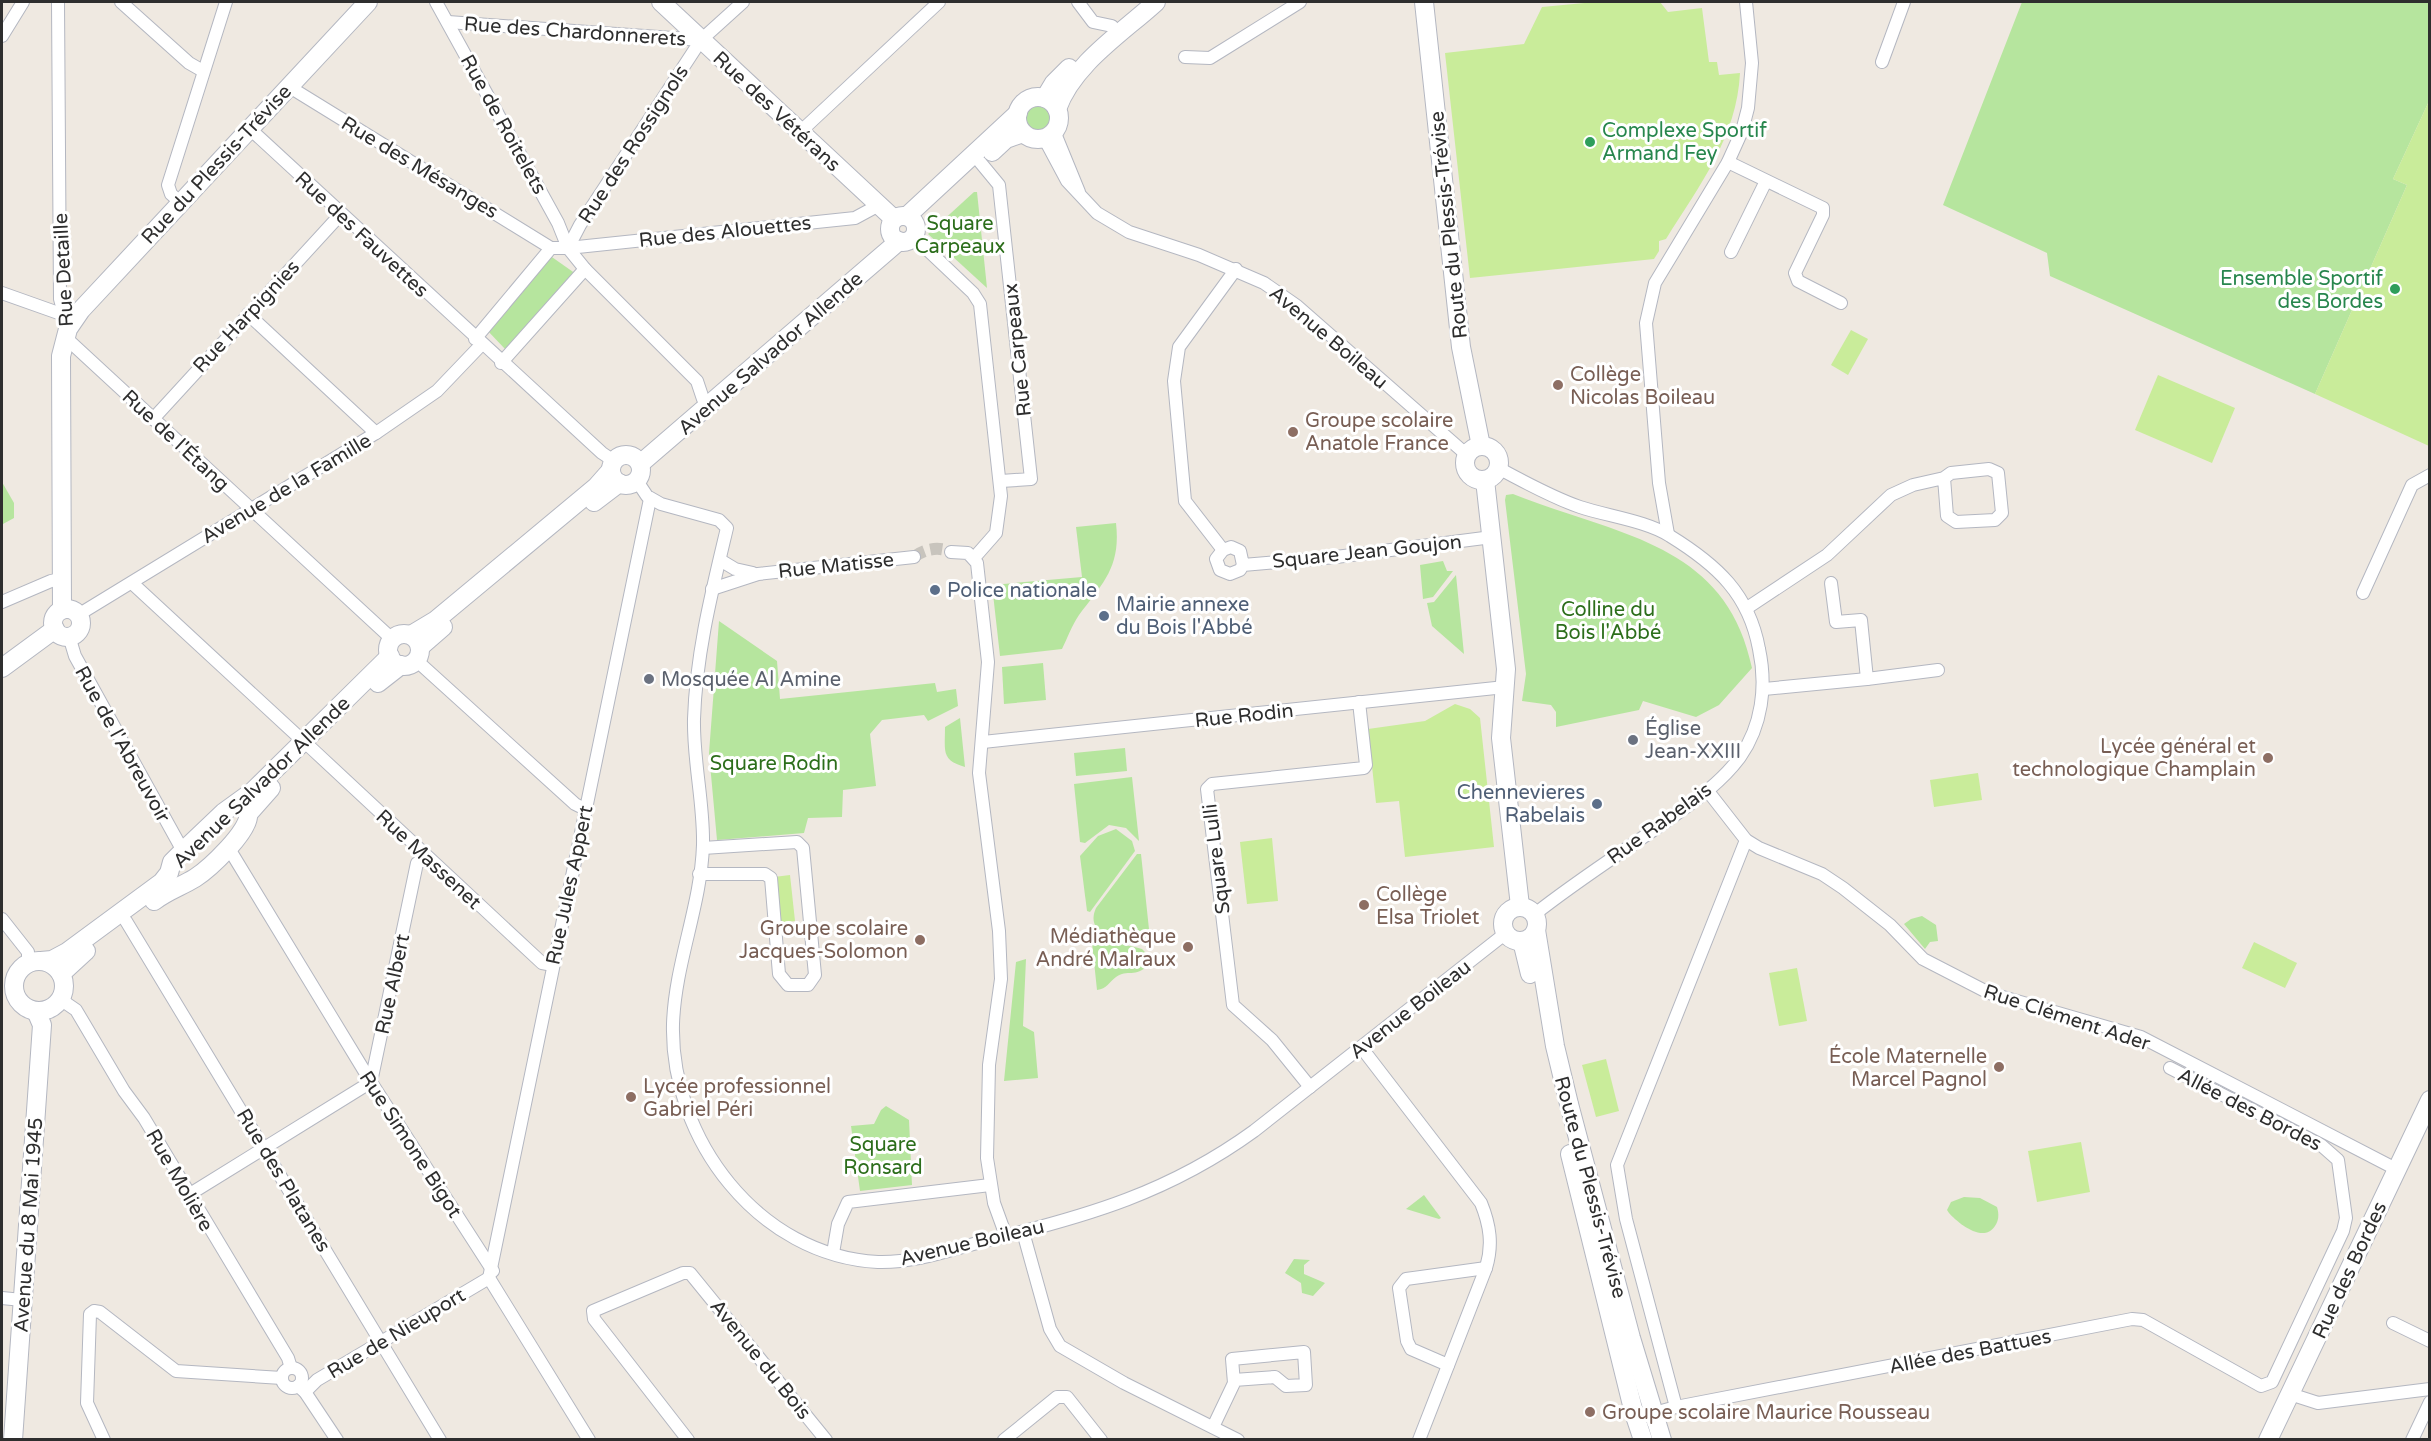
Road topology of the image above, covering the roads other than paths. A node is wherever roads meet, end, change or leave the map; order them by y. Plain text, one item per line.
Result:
1 (23, 2) edge
2 (58, 2) edge
3 (121, 2) edge
4 (226, 2) edge
5 (368, 2) edge
6 (436, 2) edge
7 (661, 2) edge
8 (743, 2) edge
9 (939, 2) edge
10 (1078, 2) edge
11 (1140, 2) edge
12 (1156, 2) edge
13 (1300, 2) edge
14 (1424, 2) edge
15 (1746, 2) edge
16 (1904, 2) edge
17 (448, 22) junction
18 (1112, 26) junction
19 (2, 36) edge
20 (701, 40) junction
21 (1185, 57) dead end
22 (1882, 62) dead end
23 (203, 71) junction
24 (288, 86) junction
25 (1051, 103) junction
26 (1017, 113) junction
27 (249, 128) junction
28 (799, 133) junction
29 (1023, 133) junction
30 (1049, 134) junction
31 (980, 162) junction
32 (1728, 162) junction
33 (1766, 181) junction
34 (180, 202) junction
35 (879, 205) junction
36 (340, 214) junction
37 (904, 228) junction
38 (551, 248) junction
39 (568, 248) junction
40 (1731, 252) dead end
41 (585, 269) junction
42 (1236, 269) junction
43 (2, 293) edge
44 (1841, 303) dead end
45 (248, 314) junction
46 (66, 328) junction
47 (478, 342) junction
48 (501, 363) junction
49 (703, 399) junction
50 (153, 419) junction
51 (376, 433) junction
52 (1474, 451) junction
53 (626, 469) junction
54 (1491, 474) junction
55 (2430, 475) edge
56 (1944, 478) junction
57 (1001, 481) junction
58 (650, 499) junction
59 (250, 508) junction
60 (1668, 534) junction
61 (1492, 537) junction
62 (1222, 550) junction
63 (951, 552) tunnel mouth
64 (914, 557) tunnel mouth
65 (974, 558) junction
66 (720, 560) junction
67 (1243, 565) junction
68 (758, 574) junction
69 (61, 579) junction
70 (132, 583) junction
71 (1831, 583) dead end
72 (712, 590) junction
73 (2362, 593) dead end
74 (2, 602) edge
75 (1747, 608) junction
76 (70, 612) junction
77 (62, 633) junction
78 (405, 651) junction
79 (2, 668) edge
80 (1938, 670) dead end
81 (1867, 680) junction
82 (1505, 687) junction
83 (1764, 688) junction
84 (1359, 702) junction
85 (983, 742) junction
86 (306, 744) junction
87 (1707, 790) junction
88 (585, 809) junction
89 (242, 810) junction
90 (1746, 840) junction
91 (228, 847) junction
92 (703, 848) junction
93 (183, 851) junction
94 (427, 858) junction
95 (699, 874) junction
96 (174, 878) junction
97 (2, 919) edge
98 (126, 921) junction
99 (1524, 925) junction
100 (34, 962) junction
101 (553, 965) junction
102 (61, 974) junction
103 (8, 987) edge
104 (60, 999) junction
105 (36, 1011) junction
106 (1361, 1047) junction
107 (2170, 1068) dead end
108 (371, 1083) junction
109 (1310, 1087) junction
110 (2430, 1100) edge
111 (265, 1148) junction
112 (2396, 1169) junction
113 (990, 1185) junction
114 (190, 1194) junction
115 (1023, 1232) junction
116 (1006, 1236) junction
117 (833, 1253) junction
118 (1486, 1268) junction
119 (491, 1275) junction
120 (2, 1298) edge
121 (22, 1300) junction
122 (2393, 1323) dead end
123 (381, 1341) junction
124 (2430, 1341) edge
125 (1448, 1365) junction
126 (291, 1368) junction
127 (282, 1378) junction
128 (1234, 1380) junction
129 (2272, 1382) joint
130 (302, 1389) junction
131 (2430, 1389) edge
132 (2290, 1394) junction
133 (2430, 1402) edge
134 (1676, 1407) junction
135 (1654, 1413) junction
136 (1213, 1427) junction
137 (1638, 1427) edge
138 (13, 1440) edge
139 (104, 1440) edge
140 (337, 1440) edge
141 (440, 1440) edge
142 (589, 1440) edge
143 (688, 1440) edge
144 (826, 1440) edge
145 (1004, 1440) edge
146 (1101, 1440) edge
147 (1238, 1440) edge
148 (1419, 1440) edge
149 (1662, 1440) edge
150 (2268, 1440) edge
151 (2412, 1440) edge

1 - 19 street
2 - 46 street, Rue Detaille
3 - 23 street
4 - 23 street
5 - 24 main road, Rue du Plessis-Trévise
6 - 17 street, Rue de Roitelets
7 - 20 main road, Rue des Vétérans
8 - 20 street, Rue des Rossignols
9 - 28 street
10 - 18 street
11 - 18 main road
12 - 25 main road
13 - 21 street
14 - 52 main road, Route du Plessis-Trévise
15 - 32 street
16 - 22 street
17 - 20 street, Rue des Chardonnerets
17 - 39 street, Rue de Roitelets
18 - 25 main road
20 - 28 main road, Rue des Vétérans
20 - 39 street, Rue des Rossignols
23 - 34 street
24 - 27 main road, Rue du Plessis-Trévise
24 - 38 street, Rue des Mésanges
25 - 26 main road
25 - 30 main road
26 - 29 main road
26 - 37 main road, Avenue Salvador Allende
27 - 34 main road, Rue du Plessis-Trévise
27 - 36 street, Rue des Fauvettes
28 - 35 main road, Rue des Vétérans
29 - 30 main road
29 - 31 main road, Avenue Salvador Allende
30 - 42 street, Avenue Boileau
31 - 37 main road, Avenue Salvador Allende
31 - 57 street, Rue Carpeaux
32 - 33 street
32 - 60 street
33 - 40 street
33 - 44 street
34 - 46 main road, Rue du Plessis-Trévise
35 - 37 main road, Rue des Vétérans
35 - 39 street, Rue des Alouettes
36 - 45 street, Rue Harpignies
36 - 47 street, Rue des Fauvettes
37 - 49 main road, Avenue Salvador Allende
37 - 53 main road, Avenue Salvador Allende
37 - 57 street, Rue Carpeaux
38 - 39 street, Rue des Alouettes
38 - 47 street, Avenue de la Famille
39 - 41 street, Rue de Roitelets
41 - 48 street
41 - 49 street, Rue de Roitelets
42 - 52 street, Avenue Boileau
42 - 62 street, Square Jean Goujon
43 - 46 street
45 - 50 street, Rue Harpignies
45 - 51 street
46 - 50 street, Rue de l'Étang
46 - 69 main road, Rue Detaille
47 - 48 street, Rue des Fauvettes
47 - 51 street, Avenue de la Famille
48 - 53 street
49 - 53 main road, Avenue Salvador Allende
50 - 59 street, Rue de l'Étang
51 - 59 street, Avenue de la Famille
52 - 54 main road
52 - 54 main road
53 - 58 street
53 - 78 main road, Avenue Salvador Allende
54 - 60 street, Rue Rabelais
54 - 61 main road, Route du Plessis-Trévise
55 - 73 street
56 - 56 street
56 - 75 street
57 - 65 street, Rue Carpeaux
58 - 66 street, Avenue Boileau
58 - 88 street, Rue Jules Appert
59 - 70 street, Avenue de la Famille
59 - 78 street, Rue de l'Étang
60 - 75 street, Rue Rabelais
61 - 67 street, Square Jean Goujon
61 - 82 main road, Route du Plessis-Trévise
62 - 67 street, Square Jean Goujon
62 - 67 street, Square Jean Goujon
63 - 65 street
64 - 68 street, Rue Matisse
65 - 85 street
66 - 68 street
66 - 72 street, Avenue Boileau
68 - 72 street
69 - 74 street
69 - 76 main road, Rue Detaille
70 - 76 street, Avenue de la Famille
70 - 86 street, Rue Massenet
71 - 81 street
72 - 92 street, Avenue Boileau
75 - 83 street, Rue Rabelais
76 - 77 main road
77 - 79 main road
77 - 93 street, Rue de l'Abreuvoir
78 - 86 main road, Avenue Salvador Allende
78 - 88 street, Rue de l'Étang
80 - 81 street
81 - 83 street
82 - 84 street, Rue Rodin
82 - 99 main road, Route du Plessis-Trévise
83 - 87 street, Rue Rabelais
84 - 85 street, Rue Rodin
84 - 109 street, Square Lulli
85 - 113 street
86 - 89 main road, Avenue Salvador Allende
86 - 94 street, Rue Massenet
87 - 90 street, Rue Clément Ader
87 - 99 street, Rue Rabelais
88 - 101 street, Rue Jules Appert
89 - 91 main road, Avenue Salvador Allende
89 - 93 main road, Avenue Salvador Allende
90 - 112 street, Rue Clément Ader
90 - 134 street
91 - 96 main road, Avenue Salvador Allende
91 - 108 street, Rue Simone Bigot
92 - 95 street, Avenue Boileau
92 - 95 street
93 - 96 main road, Avenue Salvador Allende
94 - 101 street, Rue Massenet
94 - 108 street, Rue Albert
95 - 117 street, Avenue Boileau
96 - 98 main road, Avenue Salvador Allende
96 - 100 main road, Avenue Salvador Allende
97 - 100 street
98 - 102 main road, Avenue Salvador Allende
98 - 111 street, Rue des Platanes
99 - 106 street, Avenue Boileau
99 - 135 main road, Route du Plessis-Trévise
99 - 137 main road, Route du Plessis-Trévise
100 - 102 main road
100 - 103 main road
101 - 119 street, Rue Jules Appert
102 - 104 main road
103 - 105 main road
104 - 105 main road
104 - 114 street, Rue Molière
105 - 121 main road, Avenue du 8 Mai 1945
106 - 109 street, Avenue Boileau
106 - 118 street
107 - 129 street, Allée des Bordes
108 - 111 street
108 - 119 street, Rue Simone Bigot
109 - 115 street, Avenue Boileau
110 - 112 main road, Rue des Bordes
111 - 114 street
111 - 123 street, Rue des Platanes
112 - 132 main road, Rue des Bordes
113 - 116 street
113 - 117 street
114 - 126 street, Rue Molière
115 - 116 street, Avenue Boileau
115 - 136 street
116 - 117 street, Avenue Boileau
118 - 125 street
118 - 125 street
119 - 123 street, Rue de Nieuport
119 - 142 street, Rue Simone Bigot
120 - 121 street
121 - 138 main road, Avenue du 8 Mai 1945
122 - 124 street
123 - 130 street, Rue de Nieuport
123 - 141 street, Rue des Platanes
125 - 148 street
126 - 127 street
126 - 130 street
127 - 130 street
127 - 139 street
128 - 128 street
128 - 136 street
129 - 134 street, Allée des Battues
130 - 140 street
131 - 132 street
132 - 150 main road, Rue des Bordes
133 - 151 street
134 - 135 street, Allée des Battues
135 - 137 street, Allée des Battues
135 - 149 main road, Route du Plessis-Trévise
136 - 147 street
143 - 144 street, Avenue du Bois
145 - 146 street

